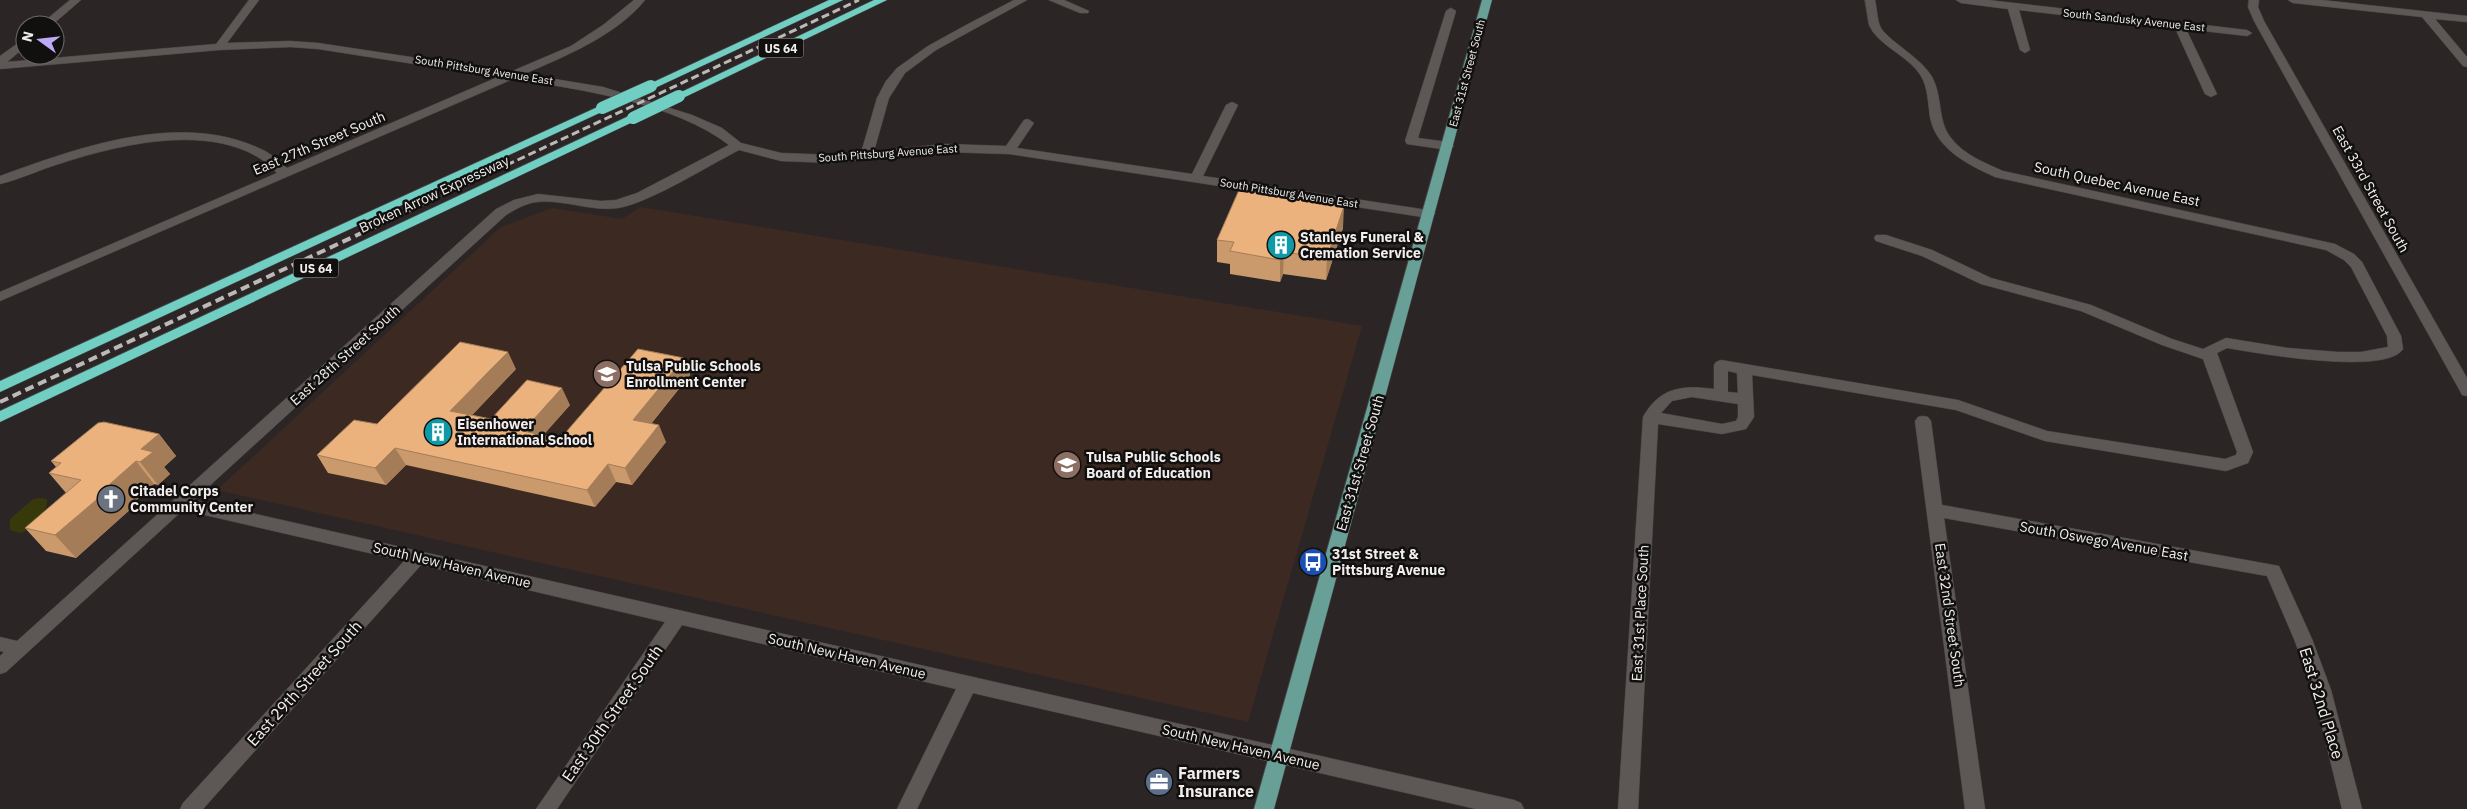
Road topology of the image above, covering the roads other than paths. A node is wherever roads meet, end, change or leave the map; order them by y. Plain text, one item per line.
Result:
1 (76, 0) edge
2 (254, 0) edge
3 (640, 0) edge
4 (838, 0) edge
5 (882, 0) edge
6 (1022, 0) edge
7 (1054, 0) edge
8 (1487, 0) edge
9 (1870, 0) edge
10 (1960, 0) edge
11 (2254, 0) edge
12 (2293, 0) edge
13 (2013, 7) junction
14 (1084, 11) dead end
15 (1451, 12) dead end
16 (57, 15) edge
17 (2426, 15) junction
18 (2467, 19) edge
19 (2179, 25) junction
20 (2247, 33) dead end
21 (219, 47) junction
22 (15, 49) edge
23 (2025, 50) dead end
24 (0, 62) edge
25 (2467, 64) edge
26 (0, 66) edge
27 (516, 75) junction
28 (2211, 94) dead end
29 (1232, 105) dead end
30 (1028, 123) dead end
31 (737, 146) junction
32 (1448, 146) junction
33 (1009, 150) junction
34 (866, 157) junction
35 (285, 173) junction
36 (1196, 178) junction
37 (0, 180) edge
38 (1429, 214) junction
39 (1881, 238) dead end
40 (0, 296) edge
41 (2209, 356) junction
42 (1744, 369) junction
43 (0, 387) edge
44 (2467, 391) edge
45 (1721, 396) junction
46 (1745, 400) junction
47 (0, 417) edge
48 (1651, 417) junction
49 (1923, 421) dead end
50 (179, 503) junction
51 (1936, 510) junction
52 (417, 558) junction
53 (2273, 571) joint
54 (678, 617) junction
55 (0, 644) edge
56 (20, 649) junction
57 (0, 666) edge
58 (968, 684) junction
59 (1279, 756) junction
60 (190, 809) edge
61 (546, 809) edge
62 (907, 809) edge
63 (1264, 809) edge
64 (1514, 809) edge
65 (1628, 809) edge
66 (1975, 809) edge
67 (2352, 809) edge

1 - 16 street
2 - 21 street
3 - 27 street, East 27th Street South
4 - 43 highway, Broken Arrow Expressway / US 64, bridge
5 - 47 highway, Broken Arrow Expressway / US 64, bridge
6 - 34 street
7 - 14 street
8 - 32 main road, East 31st Street South
9 - 41 street, South Quebec Avenue East
10 - 13 street, South Sandusky Avenue East
11 - 44 street, East 33rd Street South
12 - 17 street
13 - 19 street, South Sandusky Avenue East
13 - 23 street
15 - 32 street, East 31st Street South
17 - 18 street
17 - 25 street
19 - 20 street, South Sandusky Avenue East
19 - 28 street
21 - 26 street, South Pittsburg Avenue East
21 - 27 street, South Pittsburg Avenue East
22 - 24 street
27 - 31 street, South Pittsburg Avenue East
27 - 35 street, East 27th Street South
29 - 36 street
30 - 33 street
31 - 34 street, South Pittsburg Avenue East
31 - 50 street, East 28th Street South
32 - 38 main road, East 31st Street South
33 - 34 street, South Pittsburg Avenue East
33 - 36 street, South Pittsburg Avenue East
35 - 37 street
35 - 40 street, East 27th Street South
36 - 38 street, South Pittsburg Avenue East
38 - 59 main road, East 31st Street South
39 - 41 street
41 - 42 street
42 - 45 street
42 - 46 street
45 - 46 street
45 - 48 street
46 - 48 street
48 - 65 street, East 31st Place South
49 - 51 street, East 32nd Street South
50 - 52 street, South New Haven Avenue
50 - 56 street, East 28th Street South
51 - 53 street, South Oswego Avenue East
51 - 66 street, East 32nd Street South
52 - 54 street, South New Haven Avenue
52 - 60 street, East 29th Street South
53 - 67 street, East 32nd Place
54 - 58 street, South New Haven Avenue
54 - 61 street, East 30th Street South
55 - 56 street
56 - 57 street, East 28th Street South
58 - 59 street, South New Haven Avenue
58 - 62 street
59 - 63 main road, East 31st Street South
59 - 64 street, South New Haven Avenue

